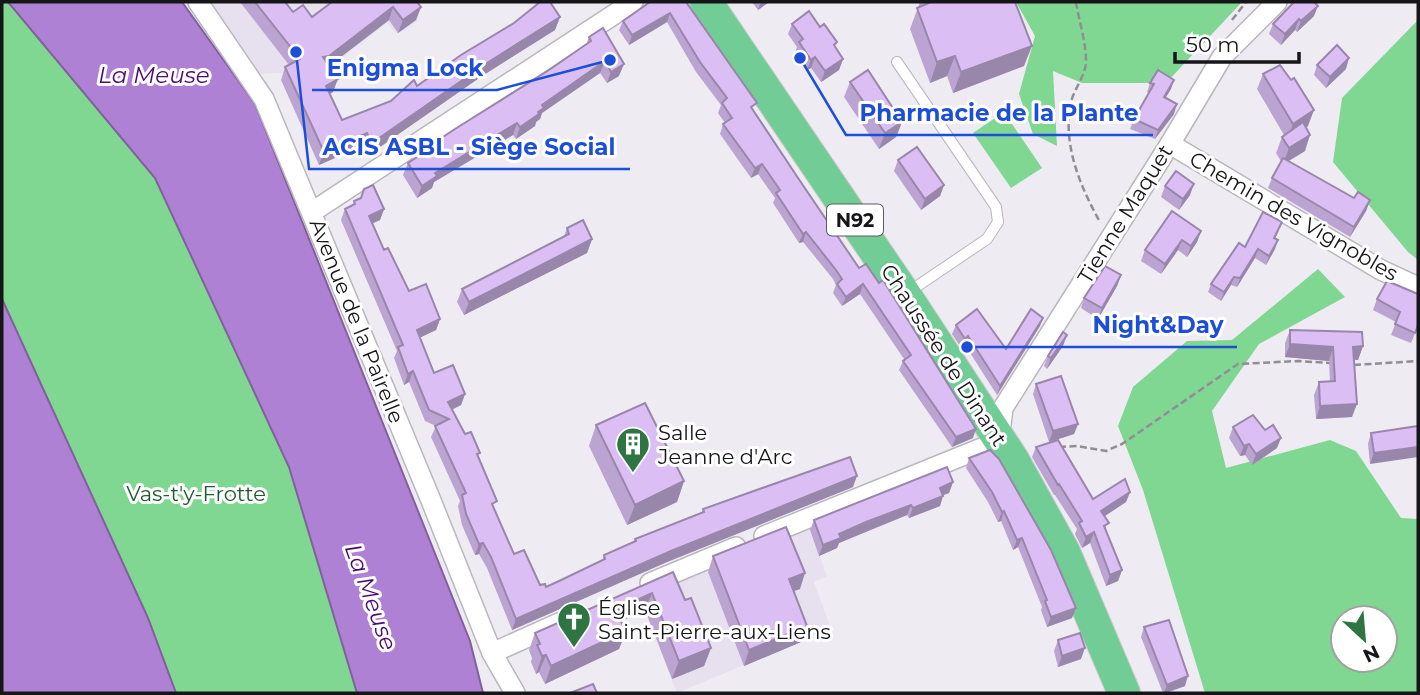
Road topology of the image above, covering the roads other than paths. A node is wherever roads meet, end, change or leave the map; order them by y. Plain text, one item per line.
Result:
1 (633, 2) edge
2 (706, 2) edge
3 (1278, 2) edge
4 (201, 3) edge
5 (897, 62) dead end
6 (1170, 144) junction
7 (312, 212) junction
8 (1418, 287) edge
9 (905, 295) junction
10 (999, 441) junction
11 (636, 589) edge
12 (576, 616) edge
13 (492, 653) junction
14 (515, 693) edge
15 (1124, 693) edge

1 - 7 street
2 - 9 main road, Chaussée de Dinant / N92
3 - 6 street, Tienne Maquet
4 - 7 street, Avenue de la Pairelle
5 - 9 lane
6 - 8 street, Chemin des Vignobles
6 - 10 street, Tienne Maquet
7 - 13 street, Avenue de la Pairelle
9 - 10 main road, Chaussée de Dinant / N92
10 - 11 street
10 - 15 main road, Chaussée de Dinant / N92
12 - 13 street
13 - 14 street, Avenue de la Pairelle

